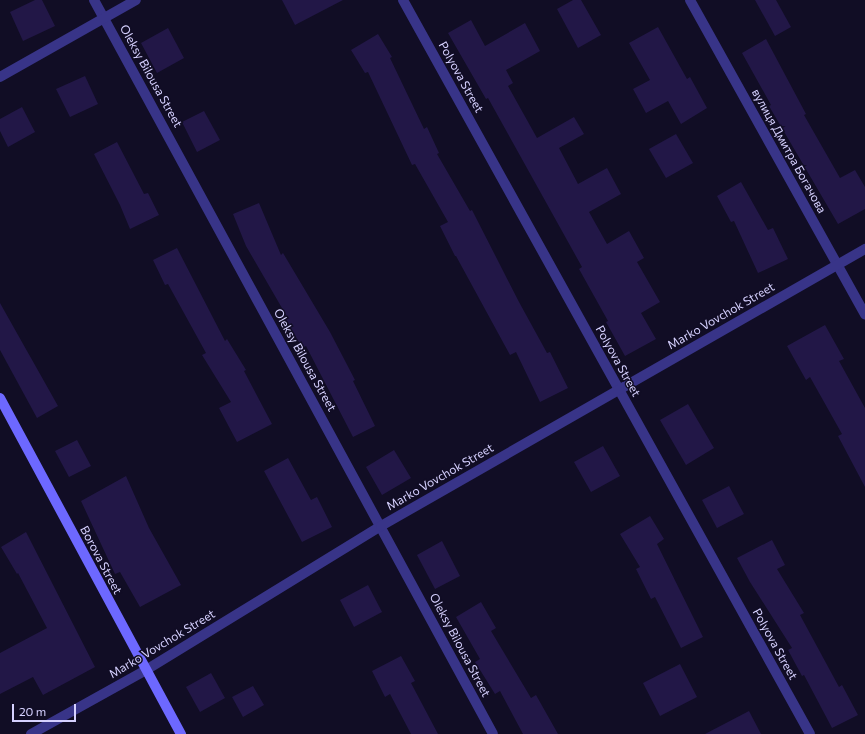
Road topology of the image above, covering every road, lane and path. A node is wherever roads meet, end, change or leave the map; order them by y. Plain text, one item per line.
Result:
1 (94, 0) edge
2 (136, 0) edge
3 (403, 0) edge
4 (690, 0) edge
5 (105, 18) junction
6 (0, 77) edge
7 (865, 249) edge
8 (837, 264) junction
9 (865, 315) edge
10 (618, 390) junction
11 (0, 398) edge
12 (381, 526) junction
13 (146, 670) junction
14 (31, 734) edge
15 (181, 734) edge
16 (493, 734) edge
17 (810, 734) edge

1 - 5 street, Oleksy Bilousa Street
2 - 5 street
3 - 10 street, Polyova Street
4 - 8 street, вулиця Дмитра Богачова
5 - 6 street
5 - 12 street, Oleksy Bilousa Street
7 - 8 street, Marko Vovchok Street
8 - 9 street, вулиця Дмитра Богачова
8 - 10 street, Marko Vovchok Street
10 - 12 street, Marko Vovchok Street
10 - 17 street, Polyova Street
11 - 13 street, Borova Street
12 - 13 street, Marko Vovchok Street
12 - 16 street, Oleksy Bilousa Street
13 - 14 street, Marko Vovchok Street
13 - 15 street, Borova Street

